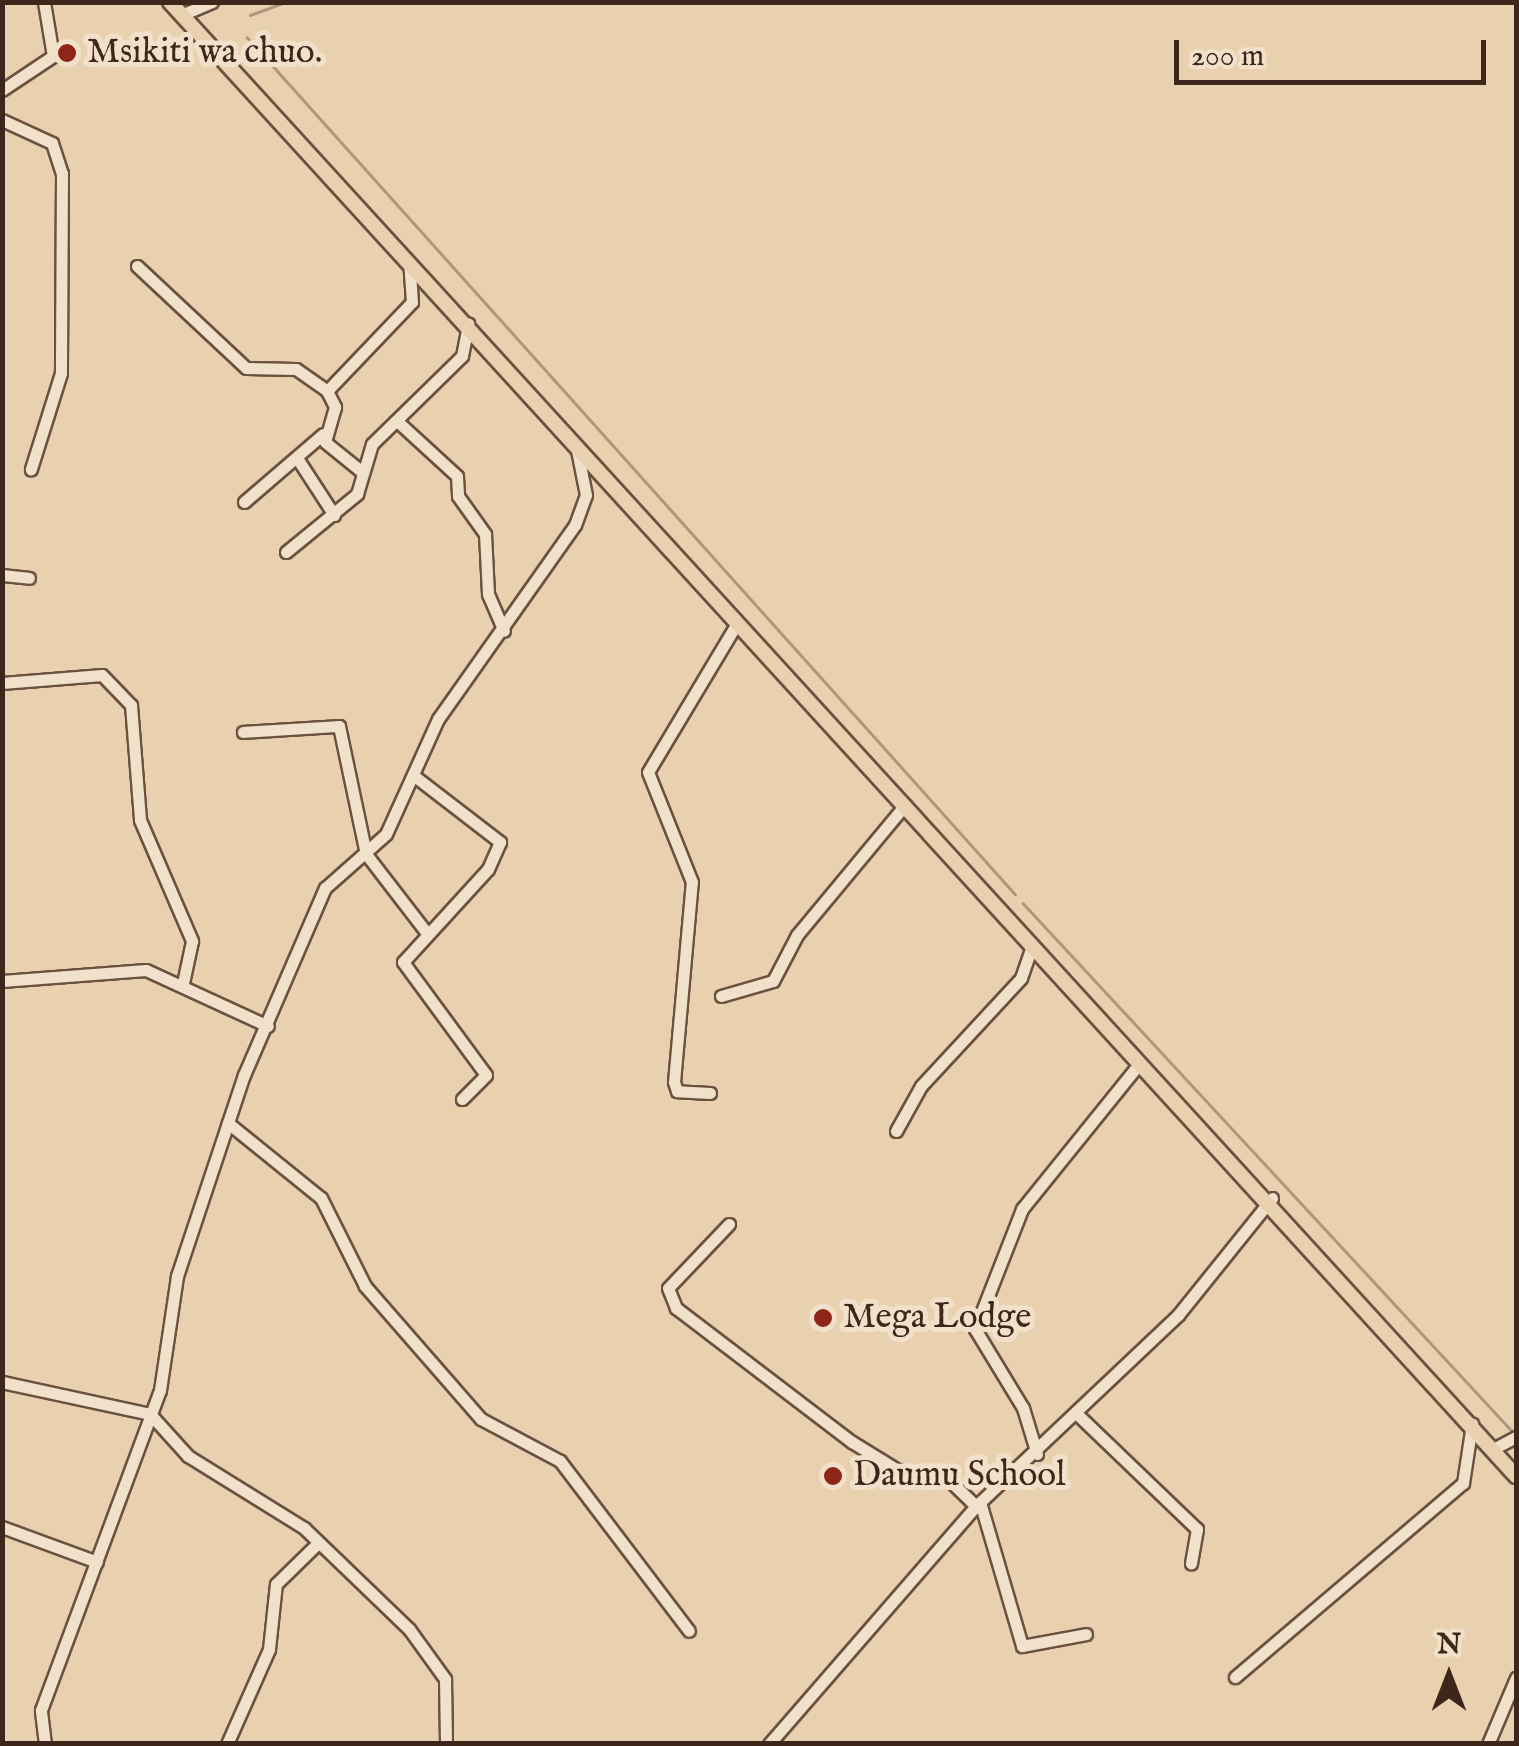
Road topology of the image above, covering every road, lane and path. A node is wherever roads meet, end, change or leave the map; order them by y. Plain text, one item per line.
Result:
1 (44, 2) edge
2 (212, 2) edge
3 (176, 6) edge
4 (2, 90) edge
5 (2, 120) edge
6 (408, 258) junction
7 (137, 266) dead end
8 (468, 320) junction
9 (327, 391) junction
10 (397, 421) junction
11 (323, 434) junction
12 (577, 450) junction
13 (297, 458) junction
14 (31, 468) dead end
15 (361, 472) junction
16 (244, 502) dead end
17 (334, 515) junction
18 (286, 552) dead end
19 (2, 575) edge
20 (28, 578) dead end
21 (737, 623) junction
22 (504, 631) junction
23 (2, 683) edge
24 (243, 732) dead end
25 (413, 775) junction
26 (905, 805) junction
27 (366, 854) junction
28 (426, 932) junction
29 (1032, 946) junction
30 (2, 981) edge
31 (183, 983) junction
32 (722, 996) dead end
33 (273, 1008) junction
34 (243, 1009) junction
35 (268, 1026) junction
36 (1138, 1065) junction
37 (710, 1093) dead end
38 (462, 1099) dead end
39 (228, 1123) junction
40 (896, 1132) dead end
41 (1272, 1198) junction
42 (728, 1224) dead end
43 (2, 1382) edge
44 (150, 1414) junction
45 (1078, 1415) junction
46 (1472, 1424) junction
47 (1516, 1437) edge
48 (1494, 1449) junction
49 (1037, 1454) junction
50 (1516, 1476) edge
51 (978, 1504) junction
52 (2, 1527) edge
53 (318, 1544) junction
54 (97, 1562) junction
55 (1191, 1563) dead end
56 (689, 1631) dead end
57 (1086, 1634) dead end
58 (1235, 1678) dead end
59 (1516, 1678) edge
60 (45, 1744) edge
61 (227, 1744) edge
62 (446, 1744) edge
63 (769, 1744) edge
64 (1488, 1744) edge

1 - 4 street
2 - 3 street
3 - 6 main road
5 - 14 street
6 - 8 main road
6 - 9 street
7 - 9 street
8 - 10 street
8 - 12 main road
9 - 11 street
10 - 15 street
10 - 22 street
11 - 13 street
11 - 15 street
12 - 21 main road
12 - 22 street
13 - 16 street
13 - 17 street
15 - 17 street
17 - 18 street
19 - 20 street
21 - 26 main road
21 - 37 street
22 - 25 street
23 - 31 street
24 - 27 street
25 - 27 street
25 - 28 street
26 - 29 main road
26 - 32 street
27 - 28 street
27 - 33 street
28 - 38 street
29 - 36 main road
29 - 40 street
30 - 31 street
31 - 34 street
33 - 34 street
33 - 35 street
34 - 35 street
35 - 39 street
36 - 41 main road
36 - 49 street
39 - 44 street
39 - 56 street
41 - 45 street
41 - 46 main road
42 - 51 street
43 - 44 street
44 - 53 street
44 - 54 street
45 - 49 street
45 - 55 street
46 - 48 main road
46 - 58 street
47 - 48 street
48 - 50 main road
49 - 51 street
51 - 57 street
51 - 63 street
52 - 54 street
53 - 61 street
53 - 62 street
54 - 60 street
59 - 64 street

